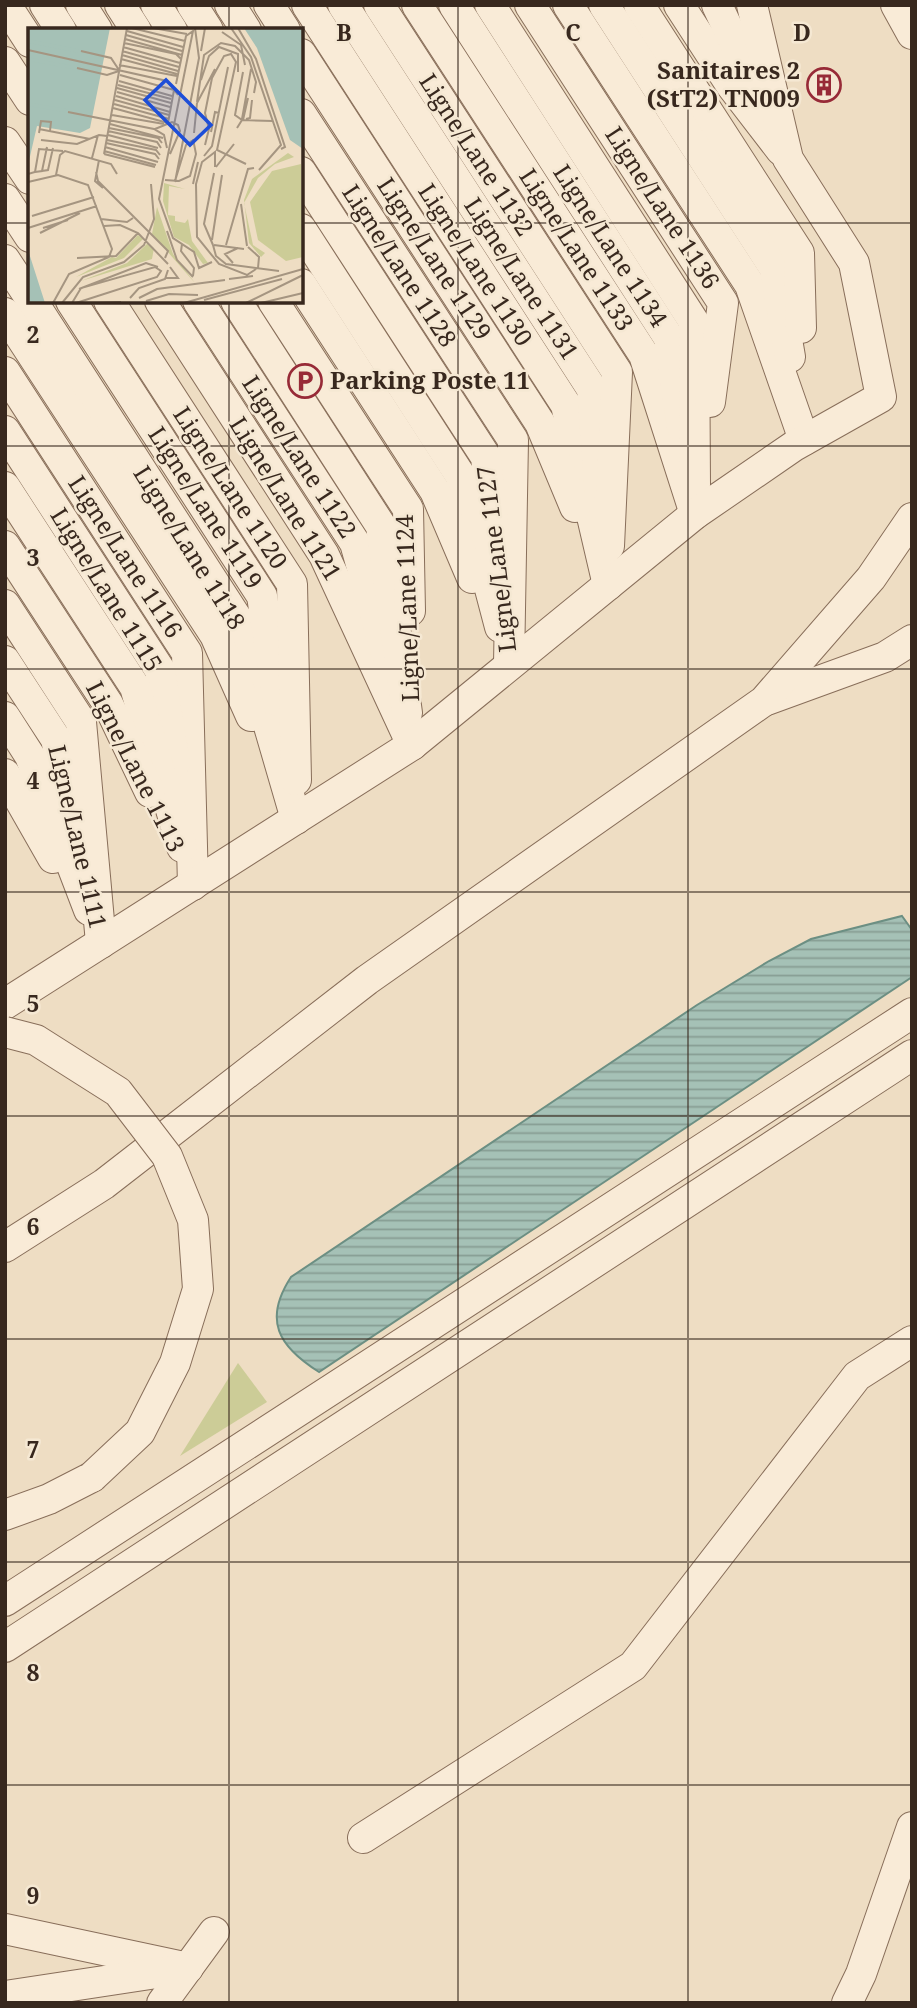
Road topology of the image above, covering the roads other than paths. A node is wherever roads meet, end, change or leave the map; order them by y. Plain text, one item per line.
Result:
1 (6, 5) edge
2 (45, 5) edge
3 (81, 5) edge
4 (120, 5) edge
5 (156, 5) edge
6 (192, 5) edge
7 (230, 5) edge
8 (269, 5) edge
9 (307, 5) edge
10 (343, 5) edge
11 (379, 5) edge
12 (417, 5) edge
13 (454, 5) edge
14 (489, 5) edge
15 (530, 5) edge
16 (568, 5) edge
17 (604, 5) edge
18 (639, 5) edge
19 (679, 5) edge
20 (717, 5) edge
21 (752, 5) edge
22 (896, 5) edge
23 (60, 28) edge
24 (96, 28) edge
25 (134, 28) edge
26 (171, 28) edge
27 (207, 28) edge
28 (245, 28) edge
29 (284, 28) edge
30 (912, 34) edge
31 (28, 39) edge
32 (303, 57) edge
33 (5, 62) edge
34 (28, 97) edge
35 (303, 117) edge
36 (5, 142) edge
37 (788, 159) junction
38 (303, 175) edge
39 (28, 177) edge
40 (5, 199) edge
41 (303, 232) edge
42 (28, 234) edge
43 (5, 260) edge
44 (303, 288) edge
45 (28, 294) edge
46 (34, 303) edge
47 (72, 303) edge
48 (109, 303) edge
49 (161, 303) edge
50 (199, 303) edge
51 (237, 303) edge
52 (274, 303) edge
53 (5, 313) edge
54 (5, 372) edge
55 (5, 431) edge
56 (804, 440) junction
57 (5, 487) edge
58 (695, 514) junction
59 (912, 517) edge
60 (5, 546) edge
61 (608, 584) junction
62 (5, 605) edge
63 (912, 640) edge
64 (5, 661) edge
65 (509, 665) junction
66 (764, 701) junction
67 (5, 718) edge
68 (412, 744) junction
69 (5, 774) edge
70 (296, 819) junction
71 (193, 885) junction
72 (101, 943) junction
73 (5, 1004) edge
74 (912, 1013) edge
75 (5, 1032) edge
76 (912, 1055) edge
77 (5, 1247) edge
78 (912, 1341) edge
79 (5, 1515) edge
80 (5, 1601) edge
81 (5, 1647) edge
82 (912, 1827) edge
83 (363, 1838) dead end
84 (5, 1929) edge
85 (214, 1932) dead end
86 (187, 1968) junction
87 (5, 1996) edge
88 (162, 2003) edge
89 (847, 2003) edge

1 - 31 lane
2 - 23 lane
3 - 24 lane
4 - 25 lane
5 - 26 lane
6 - 27 lane
7 - 28 lane
8 - 29 lane
9 - 61 lane, Ligne/Lane 1130
10 - 61 lane, Ligne/Lane 1131
11 - 61 lane, Ligne/Lane 1132
12 - 58 lane, Ligne/Lane 1133
13 - 58 lane, Ligne/Lane 1134
14 - 58 lane
15 - 58 lane, Ligne/Lane 1136
16 - 56 lane
17 - 56 lane
18 - 56 lane
19 - 37 lane
20 - 37 lane
21 - 37 lane
22 - 30 lane
32 - 61 lane, Ligne/Lane 1129
33 - 34 lane
35 - 65 lane, Ligne/Lane 1128
36 - 39 lane
37 - 56 lane
38 - 65 lane, Ligne/Lane 1127
40 - 42 lane
41 - 65 lane
43 - 45 lane, Ligne/Lane 1118
44 - 65 lane
46 - 70 lane, Ligne/Lane 1118
47 - 70 lane, Ligne/Lane 1119
48 - 70 lane, Ligne/Lane 1120
49 - 68 lane, Ligne/Lane 1121
50 - 68 lane, Ligne/Lane 1122
51 - 68 lane
52 - 68 lane, Ligne/Lane 1124
53 - 70 lane
54 - 71 lane, Ligne/Lane 1116
55 - 71 lane, Ligne/Lane 1115
56 - 58 lane
57 - 71 lane
58 - 61 lane
59 - 66 lane
60 - 71 lane, Ligne/Lane 1113
61 - 65 lane
62 - 72 lane
63 - 66 lane
64 - 72 lane, Ligne/Lane 1111
65 - 68 lane
66 - 77 lane
67 - 72 lane
68 - 70 lane
69 - 72 lane
70 - 71 lane
71 - 72 lane
72 - 73 lane
74 - 80 lane
75 - 79 lane, bridge
76 - 81 lane
78 - 83 lane
82 - 89 lane
84 - 86 lane
85 - 86 lane
86 - 87 lane
86 - 88 lane

